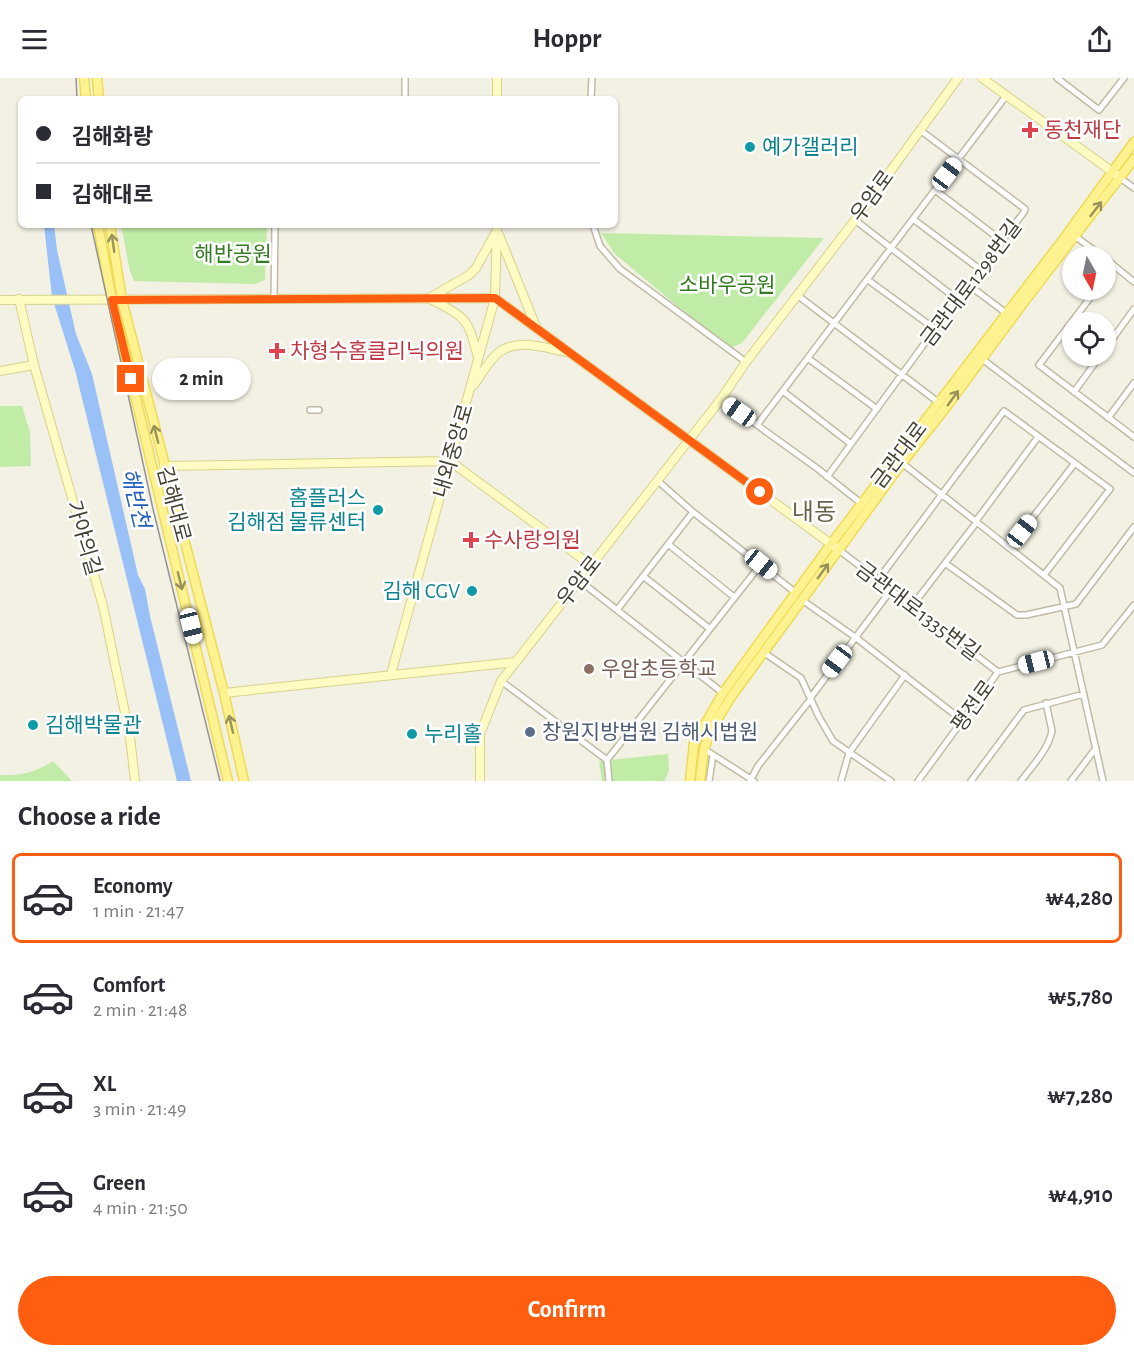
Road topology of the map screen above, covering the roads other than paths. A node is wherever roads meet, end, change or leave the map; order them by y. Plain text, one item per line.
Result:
1 (84, 78) edge
2 (97, 78) edge
3 (405, 78) edge
4 (497, 78) edge
5 (592, 78) edge
6 (958, 78) edge
7 (982, 78) edge
8 (1057, 78) edge
9 (1124, 78) edge
10 (86, 96) edge
11 (99, 96) edge
12 (405, 96) edge
13 (497, 96) edge
14 (591, 96) edge
15 (1006, 96) junction
16 (920, 130) junction
17 (1134, 142) edge
18 (959, 159) junction
19 (1134, 159) edge
20 (1112, 171) junction
21 (1120, 178) junction
22 (1134, 188) edge
23 (935, 190) junction
24 (913, 219) junction
25 (855, 220) junction
26 (99, 228) edge
27 (110, 228) edge
28 (275, 228) edge
29 (497, 228) edge
30 (594, 228) edge
31 (1076, 237) junction
32 (1002, 241) junction
33 (1088, 246) edge
34 (890, 249) junction
35 (1116, 268) edge
36 (981, 270) junction
37 (868, 280) junction
38 (1134, 282) edge
39 (970, 286) junction
40 (797, 295) junction
41 (429, 298) junction
42 (495, 298) junction
43 (19, 299) junction
44 (274, 299) junction
45 (0, 300) edge
46 (117, 300) junction
47 (958, 300) junction
48 (1088, 300) edge
49 (1134, 309) edge
50 (1006, 313) junction
51 (834, 325) junction
52 (536, 329) junction
53 (935, 329) junction
54 (1116, 334) edge
55 (568, 353) junction
56 (809, 358) junction
57 (982, 359) junction
58 (478, 360) junction
59 (746, 362) junction
60 (34, 365) junction
61 (1093, 366) edge
62 (0, 370) edge
63 (903, 375) junction
64 (1134, 383) edge
65 (469, 392) junction
66 (784, 392) junction
67 (1074, 392) junction
68 (721, 399) junction
69 (938, 402) junction
70 (310, 410) dead end
71 (319, 410) dead end
72 (877, 410) junction
73 (1108, 418) junction
74 (758, 425) junction
75 (1038, 437) junction
76 (1134, 437) edge
77 (689, 440) junction
78 (851, 444) junction
79 (450, 461) junction
80 (902, 463) junction
81 (1075, 463) junction
82 (164, 466) junction
83 (1134, 473) edge
84 (827, 477) junction
85 (658, 481) junction
86 (943, 494) junction
87 (862, 504) junction
88 (693, 512) junction
89 (976, 522) junction
90 (1134, 527) edge
91 (668, 544) junction
92 (835, 547) junction
93 (1009, 548) junction
94 (945, 563) junction
95 (761, 564) junction
96 (592, 566) junction
97 (1044, 575) junction
98 (643, 576) junction
99 (878, 580) junction
100 (580, 581) junction
101 (891, 590) junction
102 (734, 597) junction
103 (799, 597) junction
104 (1134, 605) edge
105 (912, 606) junction
106 (1064, 606) junction
107 (616, 610) junction
108 (710, 628) junction
109 (855, 637) junction
110 (763, 652) junction
111 (1075, 653) junction
112 (516, 662) junction
113 (683, 662) junction
114 (998, 672) junction
115 (391, 674) junction
116 (905, 675) junction
117 (501, 681) junction
118 (224, 693) junction
119 (723, 693) junction
120 (1084, 694) junction
121 (810, 698) junction
122 (1046, 703) junction
123 (963, 721) junction
124 (1096, 748) junction
125 (704, 749) junction
126 (849, 753) junction
127 (713, 755) junction
128 (607, 760) junction
129 (751, 780) edge
130 (135, 781) edge
131 (228, 781) edge
132 (244, 781) edge
133 (480, 781) edge
134 (609, 781) edge
135 (690, 781) edge
136 (700, 781) edge
137 (709, 781) edge
138 (841, 781) edge
139 (891, 781) edge
140 (918, 781) edge
141 (971, 781) edge
142 (1021, 781) edge
143 (1071, 781) edge
144 (1103, 781) edge

1 - 10 main road
2 - 11 main road
3 - 12 street
4 - 13 street
5 - 14 street
6 - 16 street, 우암로
7 - 15 street
8 - 9 street
15 - 18 street
15 - 20 street
16 - 18 street, 금관대로1298번길
16 - 25 street, 우암로
17 - 20 main road, 금관대로
18 - 23 street
18 - 32 street, 금관대로1298번길
19 - 21 main road, 금관대로
20 - 21 street
20 - 50 main road, 금관대로
21 - 22 street
31 -> 21 main road, 금관대로
23 - 24 street
23 - 32 street
24 - 34 street
24 - 36 street
25 - 34 street
25 - 40 street, 우암로
26 - 46 main road, 김해대로
46 -> 27 main road, 김해대로
28 - 44 street
29 - 41 street
29 - 42 street, 내외중앙로
29 - 52 street
30 - 59 street
31 - 33 street
31 - 57 main road, 금관대로
32 - 36 street, 금관대로1298번길
34 - 37 street
34 - 47 street
35 - 38 street
36 - 39 street, 금관대로1298번길
37 - 51 street
37 - 53 street
39 - 47 street, 금관대로1298번길
39 - 50 street
40 - 51 street
40 - 59 street, 우암로
41 - 42 street
41 - 44 street
41 - 58 street
42 - 52 street
42 - 58 street, 내외중앙로
43 - 45 street
43 - 46 street
43 - 60 street, 가야의길
44 - 46 street
82 -> 46 main road, 김해대로
46 -> 131 main road, 김해대로
47 - 53 street, 금관대로1298번길
48 - 67 street
49 - 54 street
50 - 69 main road, 금관대로
51 - 56 street
51 - 63 street
52 - 55 street
53 - 63 street, 금관대로1298번길
55 - 65 street
55 - 77 street
56 - 66 street
56 - 72 street
80 -> 57 main road, 금관대로
57 - 83 street
58 - 65 street, 내외중앙로
59 - 68 street, 우암로
60 - 62 street
60 - 130 street, 가야의길
61 - 67 street
63 - 69 street
63 - 72 street, 금관대로1298번길
64 - 73 street
65 - 79 street, 내외중앙로
66 - 74 street
66 - 78 street
67 - 73 street
68 - 74 street
68 - 77 street, 우암로
69 - 87 main road, 금관대로
70 - 71 street
72 - 78 street, 금관대로1298번길
73 - 76 street
74 - 84 street
75 - 81 street
75 - 86 street
75 - 89 street
77 - 85 street, 우암로
77 - 92 street
78 - 84 street, 금관대로1298번길
79 - 82 street
79 - 96 street
79 - 115 street, 내외중앙로
80 - 86 street
80 - 92 main road, 금관대로
81 - 93 street
81 - 97 street
82 - 118 main road, 김해대로
84 - 87 street
85 - 88 street
85 - 96 street, 우암로
86 - 89 street
86 - 99 street
87 - 92 main road, 금관대로
88 - 91 street
88 - 95 street
89 - 93 street
89 - 94 street
90 - 106 street
91 - 98 street
91 - 102 street
92 - 99 street, 금관대로1335번길
92 - 103 main road, 금관대로
93 - 97 street
94 - 105 street
94 - 106 street
95 - 102 street
95 - 103 street
96 - 100 street, 우암로
97 - 106 street
98 - 107 street
98 - 108 street
99 - 101 street, 금관대로1335번길
100 - 107 street
100 - 112 street, 우암로
101 - 105 street, 금관대로1335번길
101 - 109 street
102 - 108 street
103 - 109 street
103 - 110 main road, 금관대로
103 - 119 main road, 금관대로
104 - 111 street, 평전로
105 - 114 street, 금관대로1335번길
106 - 111 street
107 - 113 street
108 - 113 street
109 - 116 street
109 - 121 street
110 - 121 street
110 - 125 main road, 금관대로
111 - 114 street, 평전로
111 - 120 street
112 - 115 street
112 - 117 street, 우암로
113 - 119 street
113 - 128 street
114 - 123 street, 평전로
115 - 118 street
116 - 123 street
116 - 126 street
117 - 128 street
117 - 133 street, 우암로
132 -> 118 main road, 김해대로
119 - 135 main road, 금관대로
120 - 122 street
120 - 124 street
121 - 126 street
121 - 129 street
122 - 141 street
122 - 142 street
123 - 140 street, 평전로
124 - 143 street
124 - 144 street
125 - 127 street
125 - 136 main road, 금관대로
126 - 138 street
126 - 139 street
127 - 129 street
127 - 137 street
128 - 134 street

